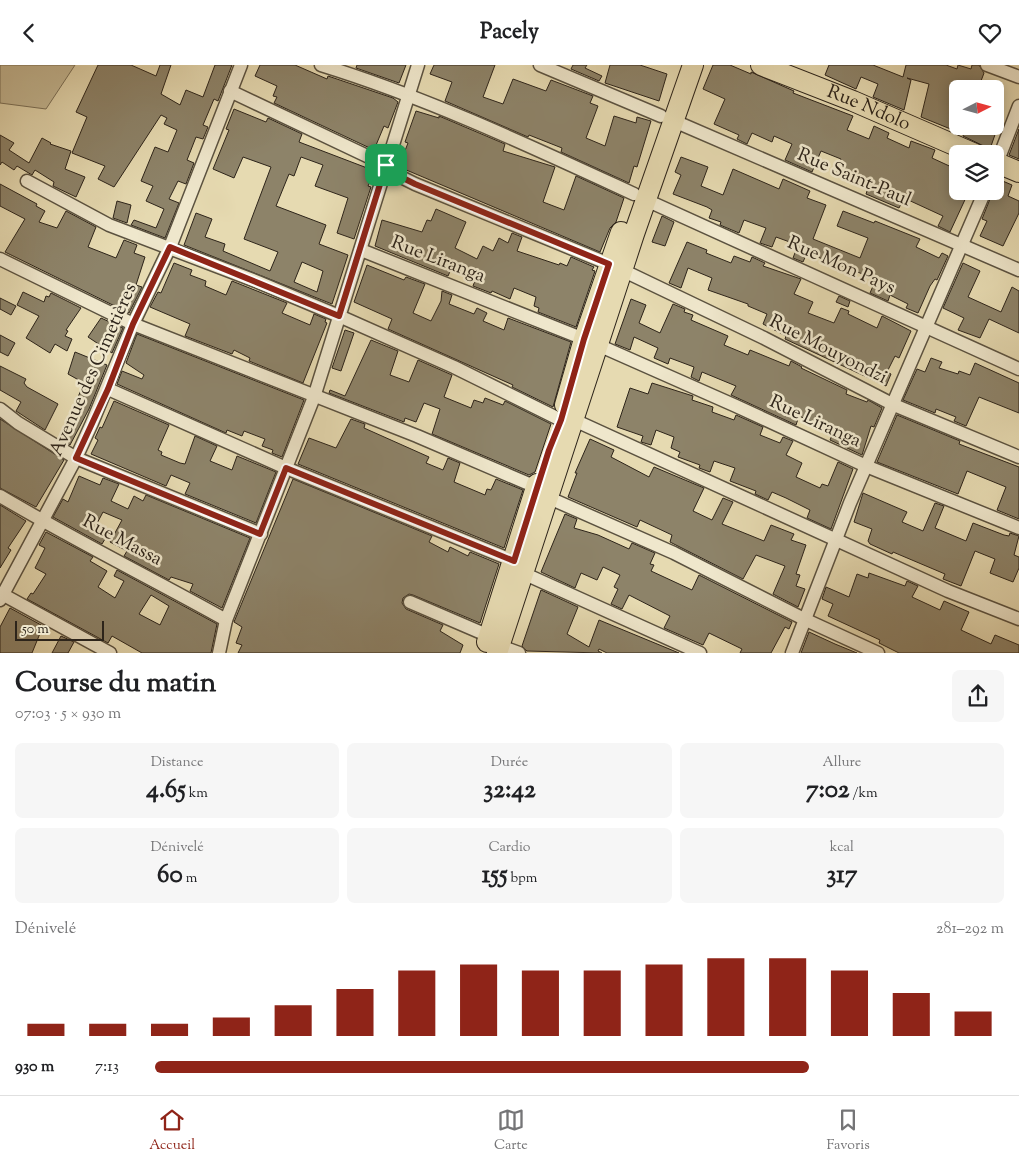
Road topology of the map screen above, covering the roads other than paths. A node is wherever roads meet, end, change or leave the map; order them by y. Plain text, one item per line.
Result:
1 (241, 65) edge
2 (321, 65) edge
3 (418, 65) edge
4 (540, 65) edge
5 (678, 65) edge
6 (694, 65) edge
7 (761, 65) edge
8 (986, 65) edge
9 (1019, 77) edge
10 (230, 91) junction
11 (408, 96) junction
12 (1019, 106) edge
13 (667, 119) junction
14 (954, 145) edge
15 (1004, 145) edge
16 (386, 165) junction
17 (1004, 167) edge
18 (1019, 172) edge
19 (27, 181) dead end
20 (640, 197) junction
21 (981, 200) edge
22 (962, 245) junction
23 (170, 247) junction
24 (361, 250) junction
25 (0, 259) edge
26 (616, 267) junction
27 (1019, 270) edge
28 (339, 316) junction
29 (133, 324) junction
30 (927, 326) junction
31 (591, 342) junction
32 (1019, 369) edge
33 (108, 389) junction
34 (314, 397) junction
35 (894, 405) junction
36 (0, 409) edge
37 (568, 420) junction
38 (1019, 457) edge
39 (76, 458) junction
40 (866, 466) junction
41 (286, 468) junction
42 (542, 492) junction
43 (0, 496) edge
44 (42, 521) junction
45 (1019, 528) edge
46 (260, 534) junction
47 (836, 540) junction
48 (519, 568) junction
49 (1, 596) edge
50 (410, 602) dead end
51 (1019, 619) edge
52 (226, 620) junction
53 (806, 620) junction
54 (493, 647) edge
55 (110, 653) edge
56 (219, 653) edge
57 (519, 653) edge
58 (700, 653) edge
59 (792, 653) edge
60 (878, 653) edge

1 - 10 street, Avenue des Cimetières
2 - 11 street, Rue Mon Pays
3 - 11 street
4 - 13 street, Rue Saint-Paul
5 - 13 main road
6 - 13 main road
7 - 14 main road, Rue Ndolo
8 - 9 street
10 - 16 street, Rue Mouyondzi
10 - 23 street, Avenue des Cimetières
11 - 16 street
11 - 20 street, Rue Mon Pays
12 - 15 street
13 - 20 main road
13 - 22 street, Rue Saint-Paul
16 - 24 street
16 - 26 street, Rue Mouyondzi
17 - 18 main road
19 - 23 street
20 - 26 main road
20 - 30 street, Rue Mon Pays
21 - 22 street
22 - 27 street, Rue Saint-Paul
22 - 30 street
23 - 28 street
23 - 29 street, Avenue des Cimetières
24 - 28 street
24 - 31 street, Rue Liranga
25 - 29 street
26 - 31 main road
26 - 35 street, Rue Mouyondzi
28 - 34 street
28 - 37 street
29 - 33 street, Avenue des Cimetières
29 - 34 street
30 - 32 street, Rue Mon Pays
30 - 35 street
31 - 37 main road
31 - 40 street, Rue Liranga
33 - 39 street, Avenue des Cimetières
33 - 41 street
34 - 41 street
34 - 42 street
35 - 38 street, Rue Mouyondzi
35 - 40 street
36 - 39 street
37 - 42 main road
37 - 47 street
39 - 44 street, Avenue des Cimetières
39 - 46 street
40 - 45 street, Rue Liranga
40 - 47 street
41 - 46 street
41 - 48 street
42 - 48 main road
42 - 53 street
43 - 44 street, Rue Massa
44 - 49 street, Avenue des Cimetières
44 - 52 street, Rue Massa
46 - 52 street
47 - 51 street
47 - 53 street
48 - 54 main road
48 - 58 street
49 - 55 street
50 - 54 street
52 - 56 street
53 - 59 street
53 - 60 street
54 - 57 street

